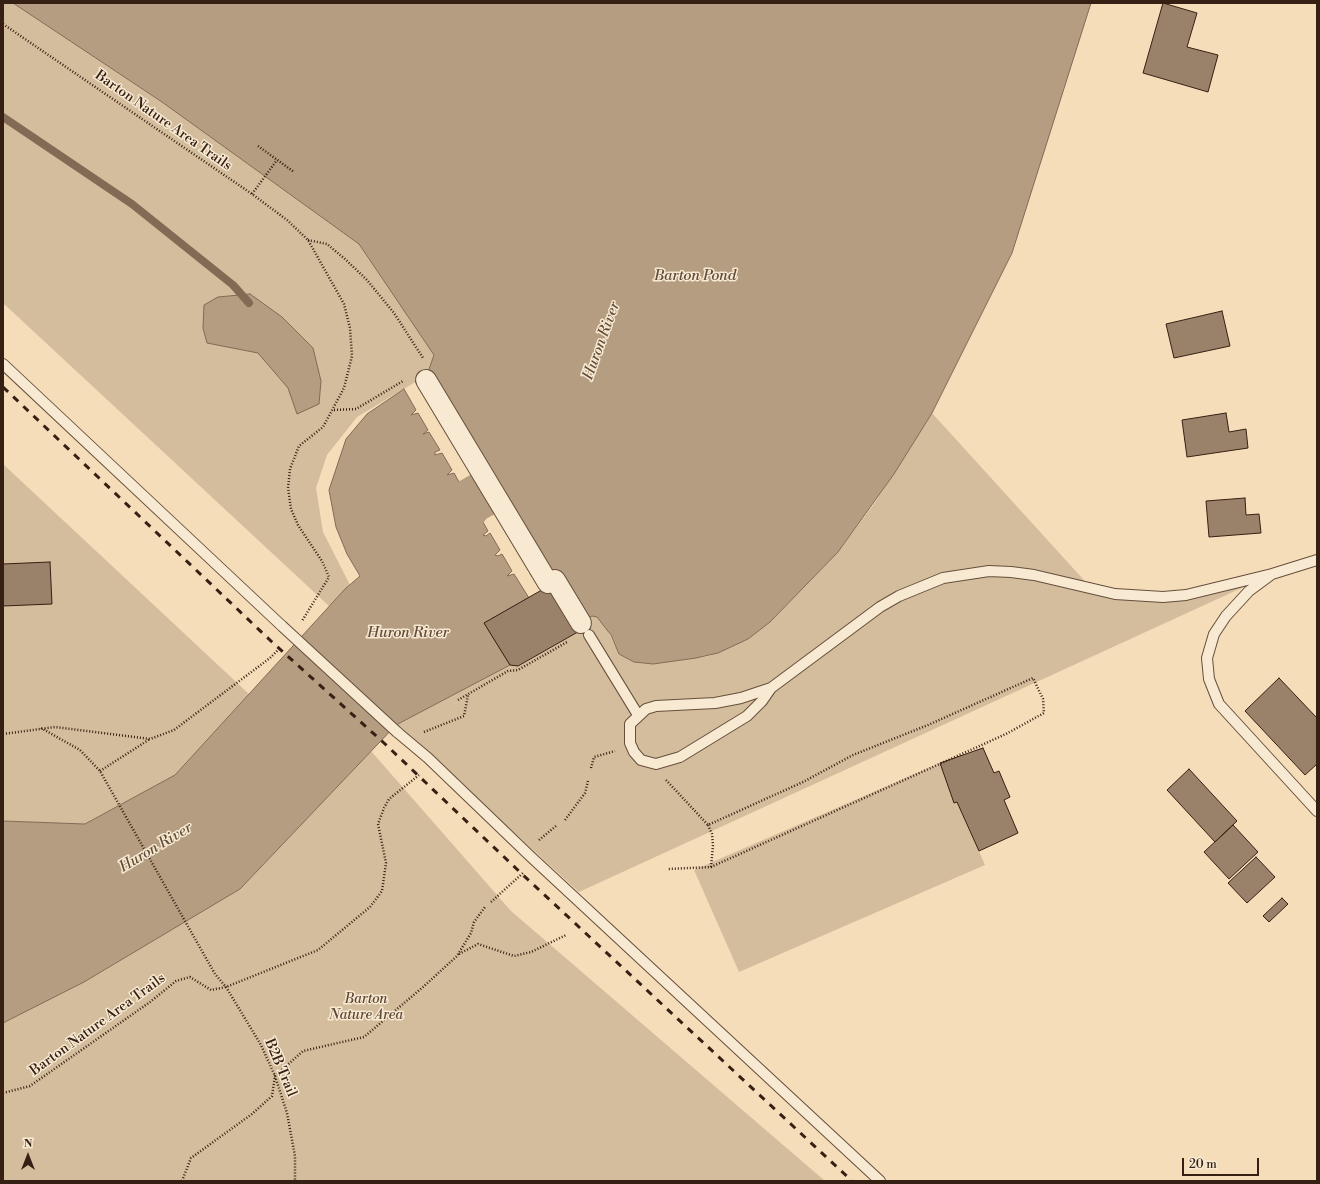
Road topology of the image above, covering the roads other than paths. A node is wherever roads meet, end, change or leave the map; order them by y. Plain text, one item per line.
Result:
1 (3, 364) edge
2 (418, 378) road end
3 (1317, 551) edge
4 (1313, 561) edge
5 (1272, 574) junction
6 (585, 629) joint
7 (771, 688) junction
8 (638, 715) junction
9 (1317, 811) edge
10 (880, 1181) edge

1 - 10 lane, bridge
2 - 6 street
3 - 4 lane
4 - 5 lane
5 - 7 lane
5 - 9 lane
6 - 8 lane
7 - 8 lane
7 - 8 lane

